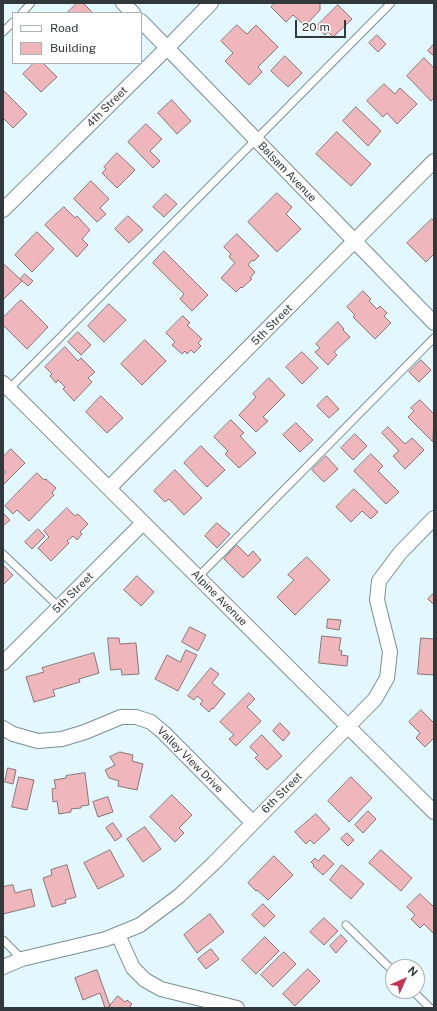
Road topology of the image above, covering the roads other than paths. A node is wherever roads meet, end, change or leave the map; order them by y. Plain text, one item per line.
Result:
1 (31, 3) edge
2 (123, 3) edge
3 (211, 3) edge
4 (391, 3) edge
5 (23, 12) edge
6 (132, 12) edge
7 (142, 22) edge
8 (12, 23) edge
9 (3, 32) edge
10 (167, 48) junction
11 (256, 140) junction
12 (434, 161) edge
13 (3, 210) edge
14 (355, 241) junction
15 (434, 323) edge
16 (434, 338) edge
17 (6, 386) edge
18 (109, 488) junction
19 (434, 518) edge
20 (143, 523) junction
21 (3, 554) edge
22 (198, 577) junction
23 (59, 607) junction
24 (3, 663) edge
25 (348, 726) junction
26 (3, 728) edge
27 (434, 812) edge
28 (253, 823) junction
29 (346, 925) dead end
30 (118, 935) junction
31 (3, 940) edge
32 (22, 959) junction
33 (385, 963) edge
34 (3, 967) edge
35 (421, 999) edge
36 (237, 1008) edge
37 (430, 1008) edge

1 - 5 lane
2 - 6 street
3 - 10 street, 4th Street
4 - 11 lane
7 - 10 street, Balsam Avenue
8 - 9 lane
10 - 11 street, Balsam Avenue
10 - 13 street, 4th Street
11 - 14 street, Balsam Avenue
11 - 17 lane
12 - 14 street, 5th Street
14 - 15 street, Balsam Avenue
14 - 18 street, 5th Street
16 - 22 lane
17 - 18 street, Alpine Avenue
18 - 20 street, Alpine Avenue
19 - 25 street, 6th Street
20 - 22 street, Alpine Avenue
20 - 23 street, 5th Street
21 - 23 lane
22 - 25 street, Alpine Avenue
23 - 24 street, 5th Street
25 - 27 street, Alpine Avenue
25 - 28 street, 6th Street
26 - 28 street, Valley View Drive
28 - 30 street, 6th Street
29 - 33 lane
30 - 32 street, 6th Street
30 - 36 street
31 - 32 lane
32 - 34 street, 6th Street
35 - 37 lane

